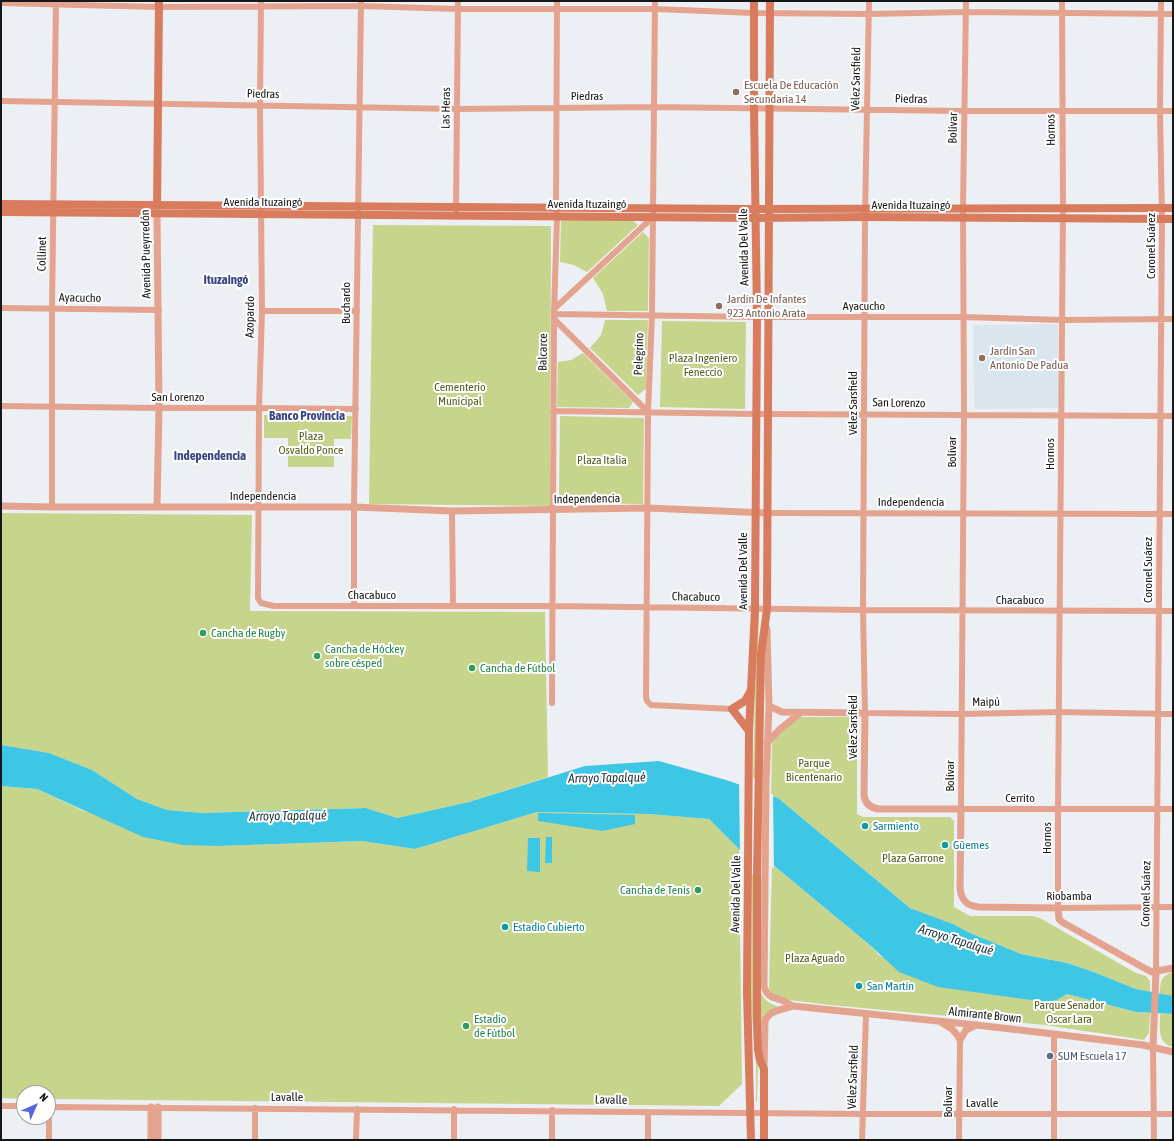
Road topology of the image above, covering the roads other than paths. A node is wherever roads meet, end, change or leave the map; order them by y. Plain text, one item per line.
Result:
1 (458, 1) edge
2 (556, 1) edge
3 (655, 1) edge
4 (754, 1) edge
5 (770, 1) edge
6 (869, 1) edge
7 (966, 1) edge
8 (1062, 1) edge
9 (1161, 1) edge
10 (56, 2) edge
11 (1, 3) edge
12 (159, 4) edge
13 (261, 4) edge
14 (361, 4) edge
15 (458, 8) junction
16 (556, 9) junction
17 (655, 9) junction
18 (966, 12) junction
19 (754, 13) junction
20 (770, 13) junction
21 (869, 14) junction
22 (1062, 14) junction
23 (1161, 14) junction
24 (1173, 14) edge
25 (1, 101) edge
26 (54, 103) junction
27 (158, 103) junction
28 (260, 106) junction
29 (359, 106) junction
30 (653, 106) junction
31 (556, 107) junction
32 (458, 108) junction
33 (754, 108) junction
34 (769, 109) junction
35 (866, 109) junction
36 (964, 111) junction
37 (1062, 111) junction
38 (1160, 111) junction
39 (1173, 111) edge
40 (1, 204) edge
41 (556, 207) junction
42 (54, 208) junction
43 (866, 208) junction
44 (962, 208) junction
45 (1063, 208) junction
46 (1162, 208) junction
47 (1173, 208) edge
48 (157, 209) junction
49 (755, 209) junction
50 (261, 210) junction
51 (358, 210) junction
52 (456, 211) junction
53 (1, 212) edge
54 (653, 212) junction
55 (769, 213) junction
56 (557, 216) junction
57 (865, 217) junction
58 (755, 218) junction
59 (963, 218) junction
60 (1063, 219) junction
61 (1162, 219) junction
62 (1173, 219) edge
63 (1, 308) edge
64 (52, 309) junction
65 (159, 310) junction
66 (262, 311) junction
67 (357, 311) junction
68 (554, 314) junction
69 (652, 315) junction
70 (757, 317) junction
71 (865, 317) junction
72 (964, 317) junction
73 (768, 318) junction
74 (1161, 319) junction
75 (1173, 319) edge
76 (1062, 320) junction
77 (1, 406) edge
78 (52, 406) junction
79 (159, 408) junction
80 (259, 408) junction
81 (356, 410) junction
82 (553, 411) junction
83 (648, 412) junction
84 (756, 414) junction
85 (768, 414) junction
86 (864, 414) junction
87 (964, 415) junction
88 (1062, 416) junction
89 (1160, 416) junction
90 (1173, 416) edge
91 (1, 506) edge
92 (157, 506) junction
93 (52, 507) junction
94 (259, 507) junction
95 (354, 507) junction
96 (648, 508) junction
97 (553, 510) junction
98 (452, 511) junction
99 (755, 513) junction
100 (767, 513) junction
101 (864, 513) junction
102 (963, 513) junction
103 (1061, 514) junction
104 (1160, 514) junction
105 (1173, 514) edge
106 (267, 605) joint
107 (354, 606) junction
108 (453, 606) junction
109 (552, 606) junction
110 (646, 607) junction
111 (755, 609) junction
112 (767, 609) junction
113 (863, 610) junction
114 (962, 611) junction
115 (1060, 611) junction
116 (1159, 611) junction
117 (1173, 611) edge
118 (751, 688) junction
119 (552, 703) dead end
120 (769, 706) junction
121 (732, 708) junction
122 (1059, 712) junction
123 (800, 713) junction
124 (865, 713) junction
125 (961, 714) junction
126 (1158, 714) junction
127 (1173, 714) edge
128 (749, 731) junction
129 (767, 744) junction
130 (762, 782) junction
131 (868, 804) joint
132 (961, 809) junction
133 (1058, 809) junction
134 (1158, 809) junction
135 (1173, 809) edge
136 (757, 874) junction
137 (966, 903) joint
138 (1157, 907) junction
139 (1173, 907) edge
140 (1058, 908) junction
141 (1173, 968) edge
142 (1156, 971) junction
143 (793, 1006) junction
144 (866, 1014) junction
145 (938, 1021) junction
146 (976, 1024) junction
147 (1054, 1034) junction
148 (960, 1040) junction
149 (1153, 1048) junction
150 (1173, 1052) edge
151 (764, 1069) junction
152 (1, 1106) edge
153 (16, 1106) edge
154 (56, 1107) edge
155 (155, 1107) junction
156 (255, 1108) junction
157 (356, 1109) junction
158 (454, 1109) junction
159 (552, 1110) junction
160 (648, 1112) junction
161 (751, 1112) junction
162 (764, 1112) junction
163 (1154, 1113) junction
164 (862, 1114) junction
165 (959, 1114) junction
166 (1054, 1114) junction
167 (1173, 1114) edge
168 (49, 1125) edge
169 (49, 1140) edge
170 (151, 1140) edge
171 (158, 1140) edge
172 (255, 1140) edge
173 (356, 1140) edge
174 (454, 1140) edge
175 (552, 1140) edge
176 (648, 1140) edge
177 (751, 1140) edge
178 (764, 1140) edge
179 (862, 1140) edge
180 (959, 1140) edge
181 (1054, 1140) edge
182 (1154, 1140) edge

1 - 15 street, Las Heras
2 - 16 street, Balcarce
3 - 17 street, Pelegrino
4 - 19 main road, Avenida Del Valle
5 - 20 main road, Avenida Del Valle
6 - 21 street, Vélez Sarsfield
7 - 18 street, Bolívar
8 - 22 street, Hornos
9 - 23 street, Coronel Suárez
10 - 11 street
10 - 12 street
10 - 26 street, Collinet
12 - 13 street
12 - 27 main road, Avenida Pueyrredón
13 - 14 street
13 - 28 street, Azopardo
14 - 15 street
14 - 29 street, Buchardo
15 - 16 street
15 - 32 street, Las Heras
16 - 17 street
16 - 31 street, Balcarce
17 - 19 street
17 - 30 street, Pelegrino
18 - 21 street
18 - 22 street
18 - 36 street, Bolívar
19 - 20 street
19 - 33 main road, Avenida Del Valle
20 - 21 street
20 - 34 main road, Avenida Del Valle
21 - 35 street, Vélez Sarsfield
22 - 23 street
22 - 37 street, Hornos
23 - 24 street
23 - 38 street, Coronel Suárez
25 - 26 street, Piedras
26 - 27 street, Piedras
26 - 42 street, Collinet
27 - 28 street, Piedras
27 - 48 main road, Avenida Pueyrredón
28 - 29 street, Piedras
28 - 50 street, Azopardo
29 - 32 street, Piedras
29 - 51 street, Buchardo
30 - 31 street, Piedras
30 - 33 street, Piedras
30 - 54 street, Pelegrino
31 - 32 street, Piedras
31 - 41 street, Balcarce
32 - 52 street, Las Heras
33 - 34 street, Piedras
33 - 49 main road, Avenida Del Valle
34 - 35 street, Piedras
34 - 55 main road, Avenida Del Valle
35 - 36 street, Piedras
35 - 43 street, Vélez Sarsfield
36 - 37 street, Piedras
36 - 44 street, Bolívar
37 - 38 street, Piedras
37 - 45 street, Hornos
38 - 39 street, Piedras
38 - 46 street, Coronel Suárez
40 - 42 main road, Avenida Ituzaingó
41 - 52 main road, Avenida Ituzaingó
41 - 54 main road, Avenida Ituzaingó
41 - 56 street, Balcarce
42 - 48 main road, Avenida Ituzaingó
42 - 53 main road, Avenida Ituzaingó
42 - 64 street, Collinet
43 - 44 main road, Avenida Ituzaingó
43 - 55 main road, Avenida Ituzaingó
43 - 57 street, Vélez Sarsfield
44 - 45 main road, Avenida Ituzaingó
44 - 59 street, Bolívar
45 - 46 main road, Avenida Ituzaingó
45 - 60 street, Hornos
46 - 47 main road, Avenida Ituzaingó
46 - 61 street, Coronel Suárez
48 - 50 main road, Avenida Ituzaingó
48 - 65 street, Avenida Pueyrredón
49 - 54 main road, Avenida Ituzaingó
49 - 55 main road, Avenida Ituzaingó
49 - 58 main road, Avenida Del Valle
50 - 51 main road, Avenida Ituzaingó
50 - 66 street, Azopardo
51 - 52 main road, Avenida Ituzaingó
51 - 67 street, Buchardo
52 - 56 main road, Avenida Ituzaingó
54 - 56 main road, Avenida Ituzaingó
54 - 58 main road, Avenida Ituzaingó
54 - 68 street
54 - 69 street, Pelegrino
55 - 57 main road, Avenida Ituzaingó
55 - 58 main road, Avenida Ituzaingó
55 - 73 main road, Avenida Del Valle
56 - 68 street, Balcarce
57 - 59 main road, Avenida Ituzaingó
57 - 71 street, Vélez Sarsfield
58 - 70 main road, Avenida Del Valle
59 - 60 main road, Avenida Ituzaingó
59 - 72 street, Bolívar
60 - 61 main road, Avenida Ituzaingó
60 - 76 street, Hornos
61 - 62 main road, Avenida Ituzaingó
61 - 74 street, Coronel Suárez
63 - 64 street, Ayacucho
64 - 65 street, Ayacucho
64 - 78 street, Collinet
65 - 79 street, Avenida Pueyrredón
66 - 67 street
66 - 80 street, Azopardo
67 - 81 street, Buchardo
68 - 69 street, Ayacucho
68 - 82 street, Balcarce
68 - 83 street
69 - 70 street, Ayacucho
69 - 83 street, Pelegrino
70 - 73 street, Ayacucho
70 - 84 main road, Avenida Del Valle
71 - 72 street, Ayacucho
71 - 73 street, Ayacucho
71 - 86 street, Vélez Sarsfield
72 - 76 street, Ayacucho
72 - 87 street, Bolívar
73 - 85 main road, Avenida Del Valle
74 - 75 street, Ayacucho
74 - 76 street, Ayacucho
74 - 89 street, Coronel Suárez
76 - 88 street, Hornos
77 - 78 street, San Lorenzo
78 - 79 street, San Lorenzo
78 - 93 street, Collinet
79 - 80 street, San Lorenzo
79 - 92 street, Avenida Pueyrredón
80 - 81 street, San Lorenzo
80 - 94 street, Azopardo
81 - 95 street, Buchardo
82 - 83 street, San Lorenzo
82 - 97 street, Balcarce
83 - 84 street, San Lorenzo
83 - 96 street, Pelegrino
84 - 85 street, San Lorenzo
84 - 99 main road, Avenida Del Valle
85 - 86 street, San Lorenzo
85 - 100 main road, Avenida Del Valle
86 - 87 street, San Lorenzo
86 - 101 street, Vélez Sarsfield
87 - 88 street, San Lorenzo
87 - 102 street, Bolívar
88 - 89 street, San Lorenzo
88 - 103 street, Hornos
89 - 90 street, San Lorenzo
89 - 104 street, Coronel Suárez
91 - 93 street, Independencia
92 - 93 street, Independencia
92 - 94 street, Independencia
94 - 95 street, Independencia
94 - 106 street, Azopardo
95 - 98 street, Independencia
95 - 107 street, Buchardo
96 - 97 street, Independencia
96 - 99 street, Independencia
96 - 110 street, Pelegrino
97 - 98 street, Independencia
97 - 109 street, Balcarce
98 - 108 street
99 - 100 street, Independencia
99 - 111 main road, Avenida Del Valle
100 - 101 street, Independencia
100 - 112 main road, Avenida Del Valle
101 - 102 street, Independencia
101 - 113 street, Vélez Sarsfield
102 - 103 street, Independencia
102 - 114 street, Bolívar
103 - 104 street, Independencia
103 - 115 street, Hornos
104 - 105 street, Independencia
104 - 116 street, Coronel Suárez
106 - 107 street, Chacabuco
107 - 108 street, Chacabuco
108 - 109 street, Chacabuco
109 - 110 street, Chacabuco
109 - 119 street, Balcarce
110 - 111 street, Chacabuco
110 - 121 street, Pelegrino
111 - 112 street, Chacabuco
111 - 118 main road, Avenida Del Valle
112 - 113 street, Chacabuco
112 - 120 street, Avenida Del Valle
112 - 130 main road, Avenida Del Valle
113 - 114 street, Chacabuco
113 - 124 street, Vélez Sarsfield
114 - 115 street, Chacabuco
114 - 125 street, Bolívar
115 - 116 street, Chacabuco
115 - 122 street, Hornos
116 - 117 street, Chacabuco
116 - 126 street, Coronel Suárez
118 - 121 main road
118 - 128 main road, Avenida Del Valle
120 - 123 street, Maipú
120 - 129 street, Avenida Del Valle
121 - 128 main road
122 - 125 street, Maipú
122 - 126 street, Maipú
122 - 133 street, Hornos
123 - 124 street, Maipú
123 - 129 street
124 - 125 street, Maipú
124 - 131 street, Vélez Sarsfield
125 - 132 street, Bolívar
126 - 127 street, Maipú
126 - 134 street, Coronel Suárez
128 - 136 main road, Avenida Del Valle
129 - 130 street, Avenida Del Valle
130 - 136 main road, Avenida Del Valle
131 - 132 street, Cerrito
132 - 133 street, Cerrito
132 - 137 street, Bolívar
133 - 134 street, Cerrito
133 - 140 street, Hornos
134 - 135 street, Cerrito
134 - 138 street, Coronel Suárez
136 - 143 street, Avenida Del Valle
136 - 151 main road, Avenida Del Valle
136 - 161 main road, Avenida Del Valle
137 - 140 street, Riobamba
138 - 139 street, Riobamba
138 - 140 street, Riobamba
138 - 142 street, Coronel Suárez
140 - 142 street
141 - 142 street
142 - 149 street, Coronel Suárez
143 - 144 street, Almirante Brown
143 - 151 street
144 - 145 street, Almirante Brown
144 - 164 street, Vélez Sarsfield
145 - 146 street, Almirante Brown
145 - 148 street
146 - 147 street, Almirante Brown
146 - 148 street
147 - 149 street, Almirante Brown
147 - 166 street
148 - 165 street, Bolívar
149 - 150 street, Almirante Brown
149 - 163 street, Coronel Suárez
151 - 162 main road, Avenida Del Valle
152 - 153 street
154 - 155 street, Lavalle
155 - 156 street, Lavalle
155 - 170 street
155 - 171 street
156 - 157 street, Lavalle
156 - 172 street
157 - 158 street, Lavalle
157 - 173 street
158 - 159 street, Lavalle
158 - 174 street
159 - 160 street, Lavalle
159 - 175 street
160 - 161 street, Lavalle
160 - 176 street
161 - 162 street, Lavalle
161 - 177 main road, Avenida Del Valle
162 - 164 street, Lavalle
162 - 178 main road, Avenida Del Valle
163 - 166 street, Lavalle
163 - 167 street, Lavalle
163 - 182 street, Coronel Suárez
164 - 165 street, Lavalle
164 - 179 street, Vélez Sarsfield
165 - 166 street, Lavalle
165 - 180 street, Bolívar
166 - 181 street
168 - 169 street

